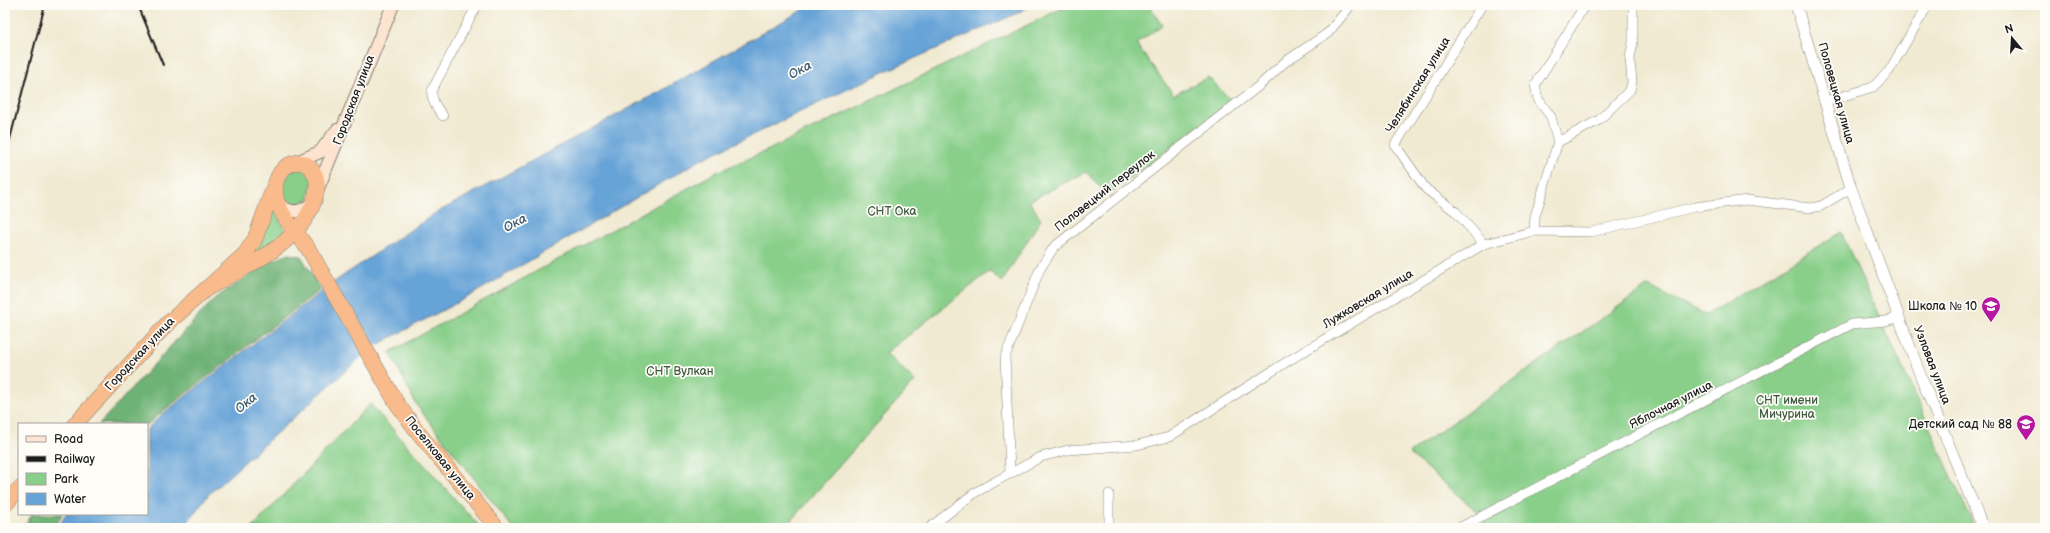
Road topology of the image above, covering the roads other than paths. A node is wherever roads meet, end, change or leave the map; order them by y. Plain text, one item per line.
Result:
1 (393, 5) edge
2 (477, 5) edge
3 (1351, 5) edge
4 (1482, 5) edge
5 (1585, 5) edge
6 (1633, 5) edge
7 (1796, 5) edge
8 (1928, 5) edge
9 (1824, 102) junction
10 (443, 116) dead end
11 (346, 118) junction
12 (1558, 142) junction
13 (292, 164) junction
14 (275, 183) junction
15 (1851, 188) junction
16 (316, 196) junction
17 (278, 203) junction
18 (310, 212) junction
19 (296, 231) junction
20 (1534, 231) junction
21 (1484, 244) junction
22 (310, 253) junction
23 (267, 254) junction
24 (208, 288) junction
25 (1899, 317) junction
26 (76, 423) edge
27 (1010, 472) junction
28 (18, 489) edge
29 (1109, 494) dead end
30 (5, 505) edge
31 (497, 528) edge
32 (929, 528) edge
33 (1107, 528) edge
34 (1459, 528) edge
35 (1983, 528) edge

1 - 11 main road, Городская улица
2 - 10 street
3 - 27 street, Половецкий переулок
4 - 21 street, Челябинская улица
5 - 12 street
6 - 12 street
7 - 9 street, Половецкая улица
8 - 9 street
9 - 15 street, Половецкая улица
11 - 13 main road
11 - 16 main road, Городская улица
12 - 20 street
13 - 14 highway
13 - 16 highway
14 - 17 highway
14 - 24 highway
15 - 20 street, Лужковская улица
15 - 25 street, Узловая улица
16 - 17 main road
16 - 18 highway
17 - 19 highway, Поселковая улица
18 - 19 highway
18 - 22 highway
19 - 22 highway, Поселковая улица
19 - 23 highway
20 - 21 street, Лужковская улица
21 - 27 street, Лужковская улица
22 - 23 highway
22 - 31 highway, Поселковая улица
23 - 24 highway
24 - 26 highway, Городская улица
25 - 34 street, Яблочная улица
25 - 35 street, Узловая улица
27 - 32 street, Лужковская улица
28 - 30 highway
29 - 33 street

